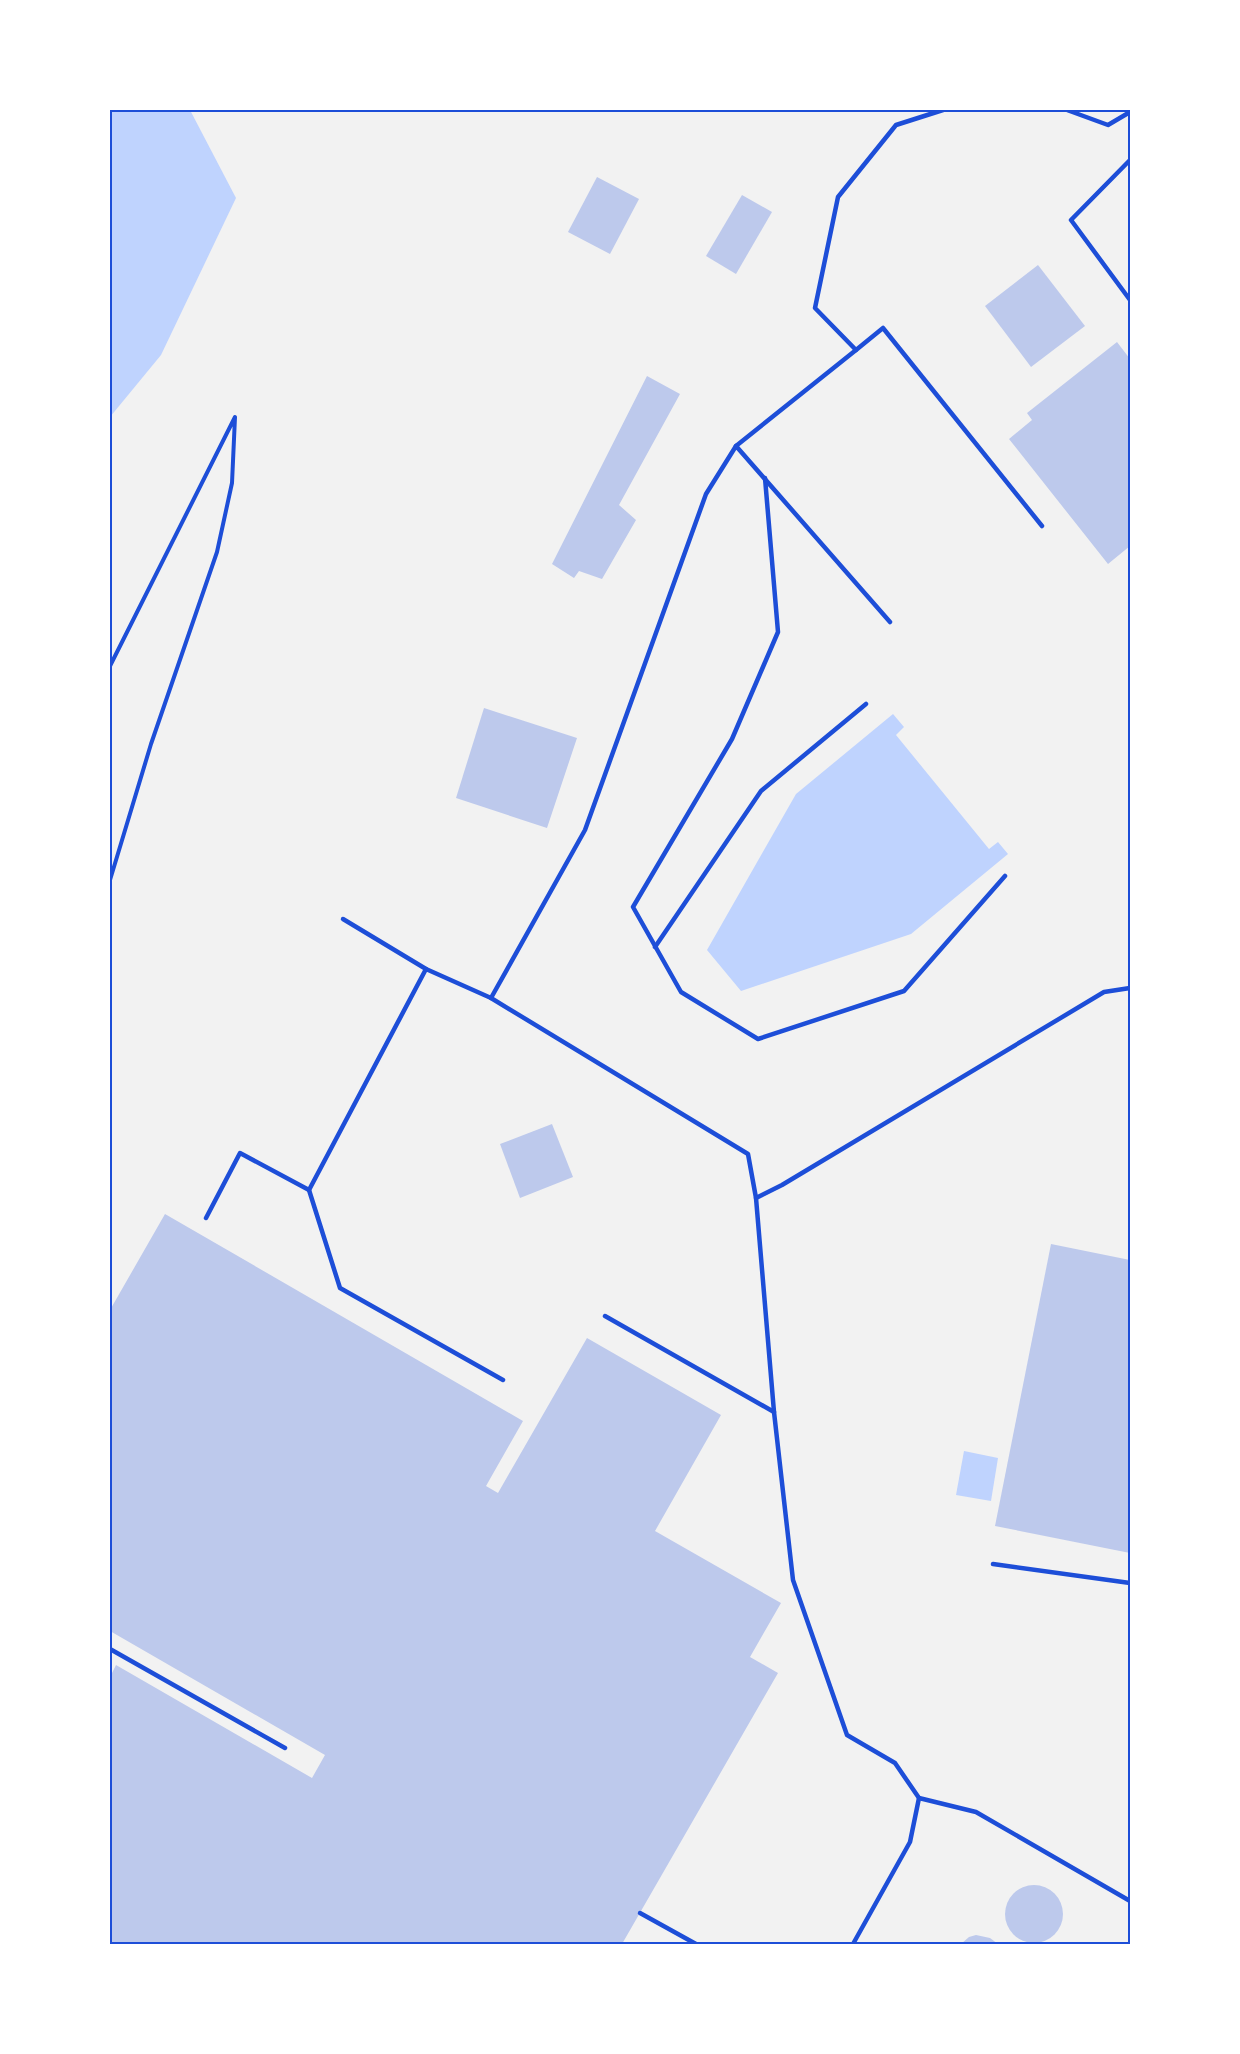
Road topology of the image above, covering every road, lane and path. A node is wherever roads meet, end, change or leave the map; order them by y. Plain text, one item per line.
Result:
1 (943, 110) edge
2 (1067, 110) edge
3 (1131, 112) edge
4 (1131, 160) edge
5 (1131, 300) edge
6 (856, 350) junction
7 (736, 446) junction
8 (765, 478) junction
9 (1042, 526) dead end
10 (890, 622) dead end
11 (110, 666) edge
12 (866, 704) dead end
13 (1005, 876) dead end
14 (110, 880) edge
15 (343, 919) dead end
16 (655, 947) junction
17 (426, 969) junction
18 (1131, 987) edge
19 (491, 998) junction
20 (309, 1190) junction
21 (756, 1198) junction
22 (206, 1218) dead end
23 (605, 1316) dead end
24 (503, 1380) dead end
25 (774, 1412) junction
26 (993, 1564) dead end
27 (1131, 1583) edge
28 (110, 1649) edge
29 (285, 1748) dead end
30 (920, 1798) junction
31 (1131, 1901) edge
32 (640, 1913) dead end
33 (696, 1944) edge
34 (853, 1944) edge

1 - 6 lane
2 - 3 lane
4 - 5 lane
6 - 7 lane
6 - 9 lane
7 - 8 lane
7 - 19 lane
8 - 10 lane
8 - 16 lane
11 - 14 path
12 - 16 lane
13 - 16 lane
15 - 17 lane
17 - 19 lane
17 - 20 lane
18 - 21 lane
19 - 21 lane
20 - 22 lane
20 - 24 lane
21 - 25 lane
23 - 25 lane
25 - 30 lane
26 - 27 lane
28 - 29 lane
30 - 31 lane
30 - 34 lane
32 - 33 lane

